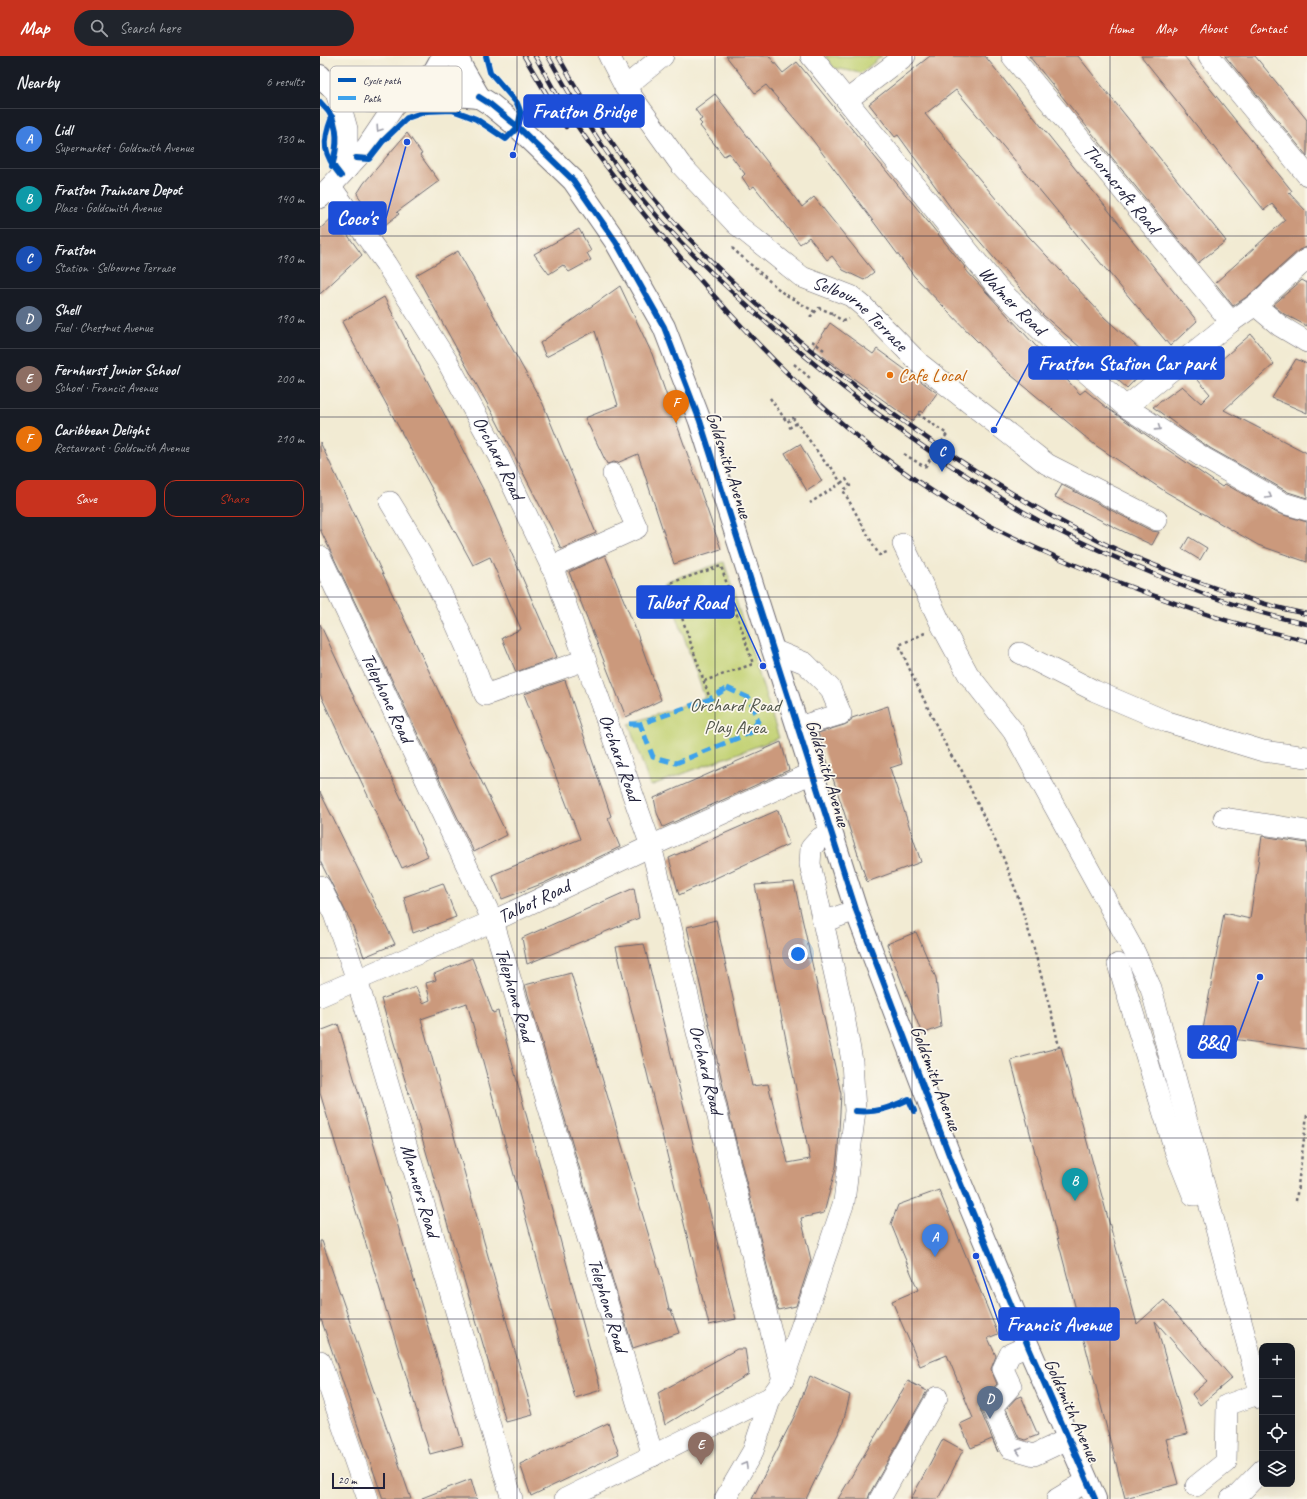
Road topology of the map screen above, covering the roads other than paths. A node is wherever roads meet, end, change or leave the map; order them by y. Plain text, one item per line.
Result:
1 (443, 56) edge
2 (458, 56) edge
3 (609, 56) edge
4 (664, 56) edge
5 (811, 56) edge
6 (905, 56) edge
7 (1012, 56) edge
8 (1209, 56) edge
9 (437, 66) edge
10 (461, 66) edge
11 (462, 68) edge
12 (625, 87) junction
13 (462, 96) edge
14 (479, 97) junction
15 (847, 100) junction
16 (342, 112) edge
17 (393, 112) edge
18 (347, 169) junction
19 (1307, 175) edge
20 (325, 192) edge
21 (1307, 258) edge
22 (1254, 305) junction
23 (1231, 322) junction
24 (1307, 342) edge
25 (1126, 407) junction
26 (613, 474) dead end
27 (390, 502) dead end
28 (1307, 510) edge
29 (1157, 520) dead end
30 (903, 544) road end
31 (320, 556) edge
32 (551, 567) junction
33 (773, 650) junction
34 (1020, 653) dead end
35 (585, 660) junction
36 (798, 727) junction
37 (1307, 757) edge
38 (812, 773) junction
39 (1224, 818) dead end
40 (831, 831) junction
41 (1307, 831) edge
42 (651, 846) junction
43 (320, 886) edge
44 (856, 910) junction
45 (493, 920) junction
46 (823, 922) junction
47 (1118, 964) dead end
48 (357, 980) junction
49 (320, 996) edge
50 (1206, 1193) junction
51 (1028, 1346) junction
52 (320, 1361) edge
53 (783, 1380) junction
54 (1259, 1389) edge
55 (772, 1397) junction
56 (937, 1397) dead end
57 (1259, 1397) edge
58 (1068, 1439) junction
59 (653, 1456) junction
60 (1259, 1473) edge
61 (1196, 1486) dead end
62 (1091, 1490) edge
63 (368, 1499) edge
64 (512, 1499) edge
65 (566, 1499) edge
66 (725, 1499) edge
67 (880, 1499) edge
68 (1057, 1499) edge
69 (1231, 1499) edge

1 - 9 main road
2 - 10 main road, Goldsmith Avenue
3 - 12 street, Selbourne Terrace
4 - 12 street
5 - 15 street, Walmer Road
6 - 15 street
7 - 23 street, Thorncroft Road
8 - 19 street
11 - 14 main road, Goldsmith Avenue
12 - 29 street, Selbourne Terrace
13 - 14 main road, Goldsmith Avenue
14 - 33 main road, Goldsmith Avenue
15 - 25 street, Walmer Road
16 - 18 street
17 -> 18 street
18 - 20 street
20 - 32 street, Orchard Road
21 - 22 street
22 - 23 street
22 - 24 street
23 - 25 street
25 -> 28 street, Walmer Road
26 - 32 street
27 - 35 street
30 - 50 street
31 - 45 street, Telephone Road
32 - 35 street, Orchard Road
33 - 36 main road, Goldsmith Avenue
33 - 36 street
34 - 37 street
35 - 42 street, Orchard Road
36 - 38 main road, Goldsmith Avenue
38 - 40 main road, Goldsmith Avenue
38 - 42 street, Talbot Road
39 - 41 street
40 - 44 main road, Goldsmith Avenue
40 - 46 street
42 - 45 street, Talbot Road
42 - 53 street, Orchard Road
43 - 48 street, Manners Road
44 - 46 street
44 - 51 main road, Goldsmith Avenue
45 - 48 street, Talbot Road
45 - 59 street, Telephone Road
46 - 53 street
47 - 50 street
48 - 49 street, Talbot Road
48 - 64 street, Manners Road
50 - 54 street
51 - 58 main road, Goldsmith Avenue
58 -> 51 street
52 - 63 street
53 - 55 street
55 - 59 street
66 -> 55 street
56 - 67 street
57 - 61 street
58 - 62 main road, Goldsmith Avenue
59 - 65 street
60 - 69 street
62 - 68 street

